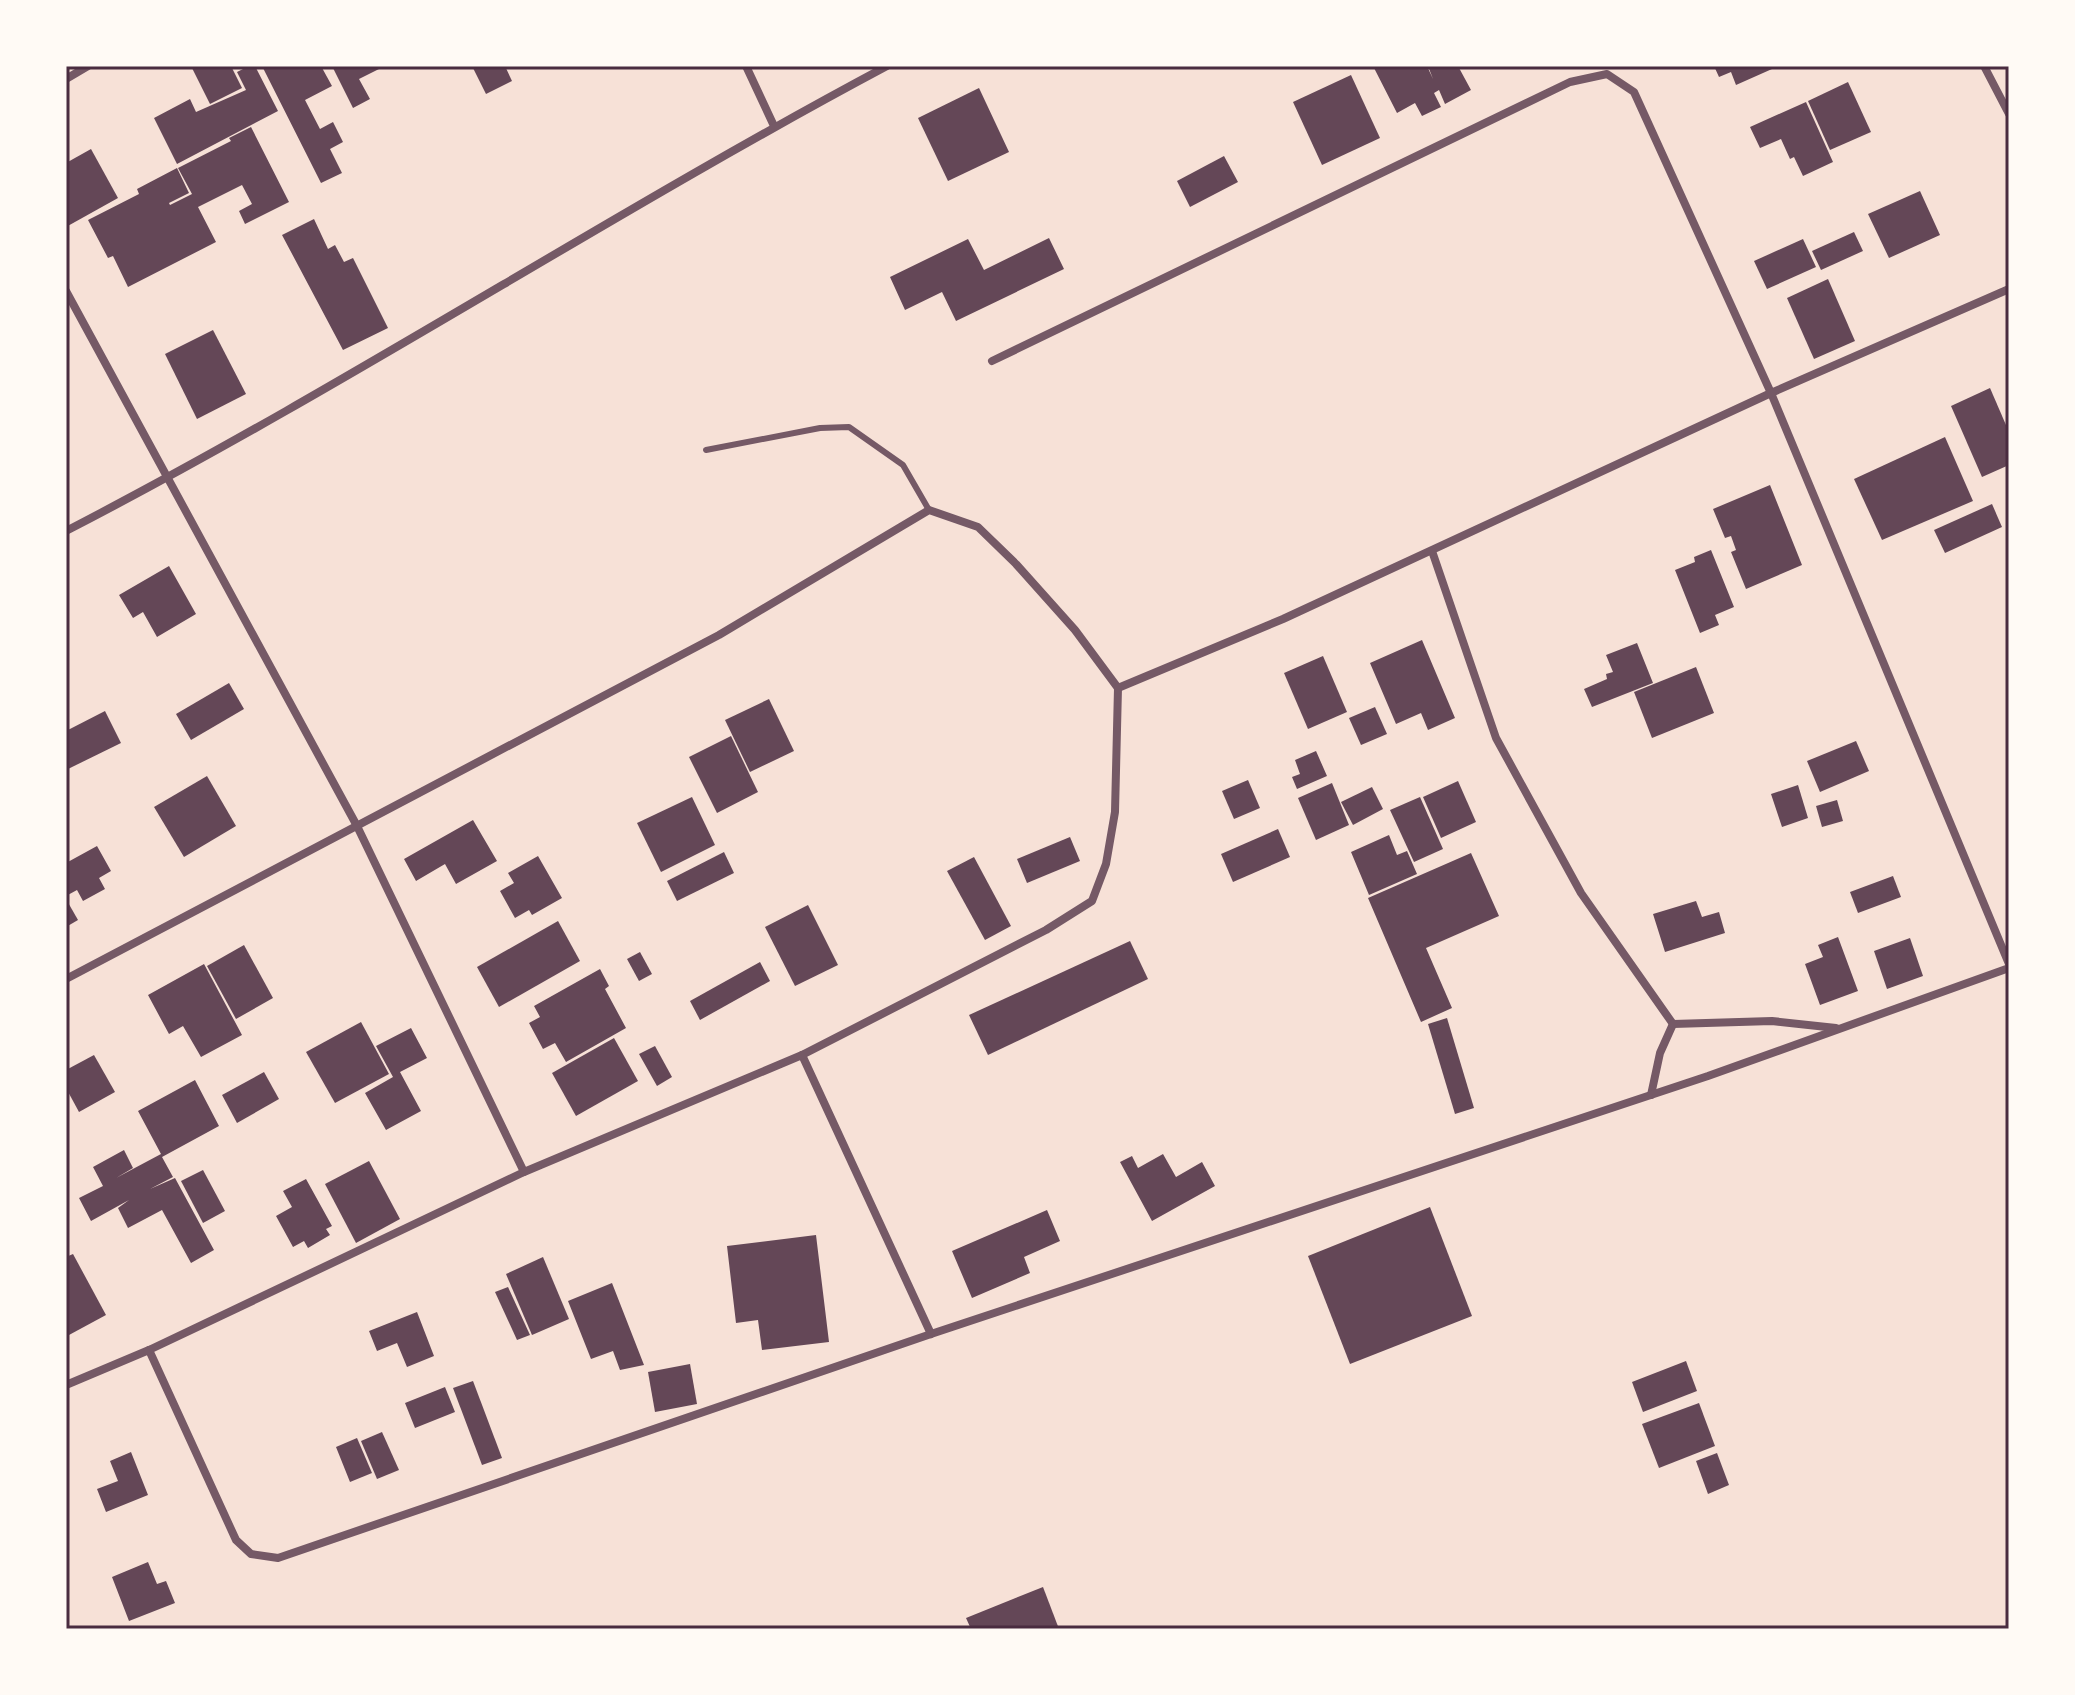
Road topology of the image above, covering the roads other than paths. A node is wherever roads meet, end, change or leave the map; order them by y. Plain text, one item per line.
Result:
1 (88, 66) edge
2 (746, 66) edge
3 (887, 66) edge
4 (1984, 66) edge
5 (66, 79) edge
6 (2009, 114) edge
7 (774, 126) junction
8 (2009, 289) edge
9 (66, 291) edge
10 (992, 361) dead end
11 (1771, 393) junction
12 (706, 450) dead end
13 (170, 478) junction
14 (929, 510) junction
15 (66, 531) edge
16 (1432, 551) junction
17 (1118, 688) junction
18 (357, 826) junction
19 (2009, 966) edge
20 (66, 979) edge
21 (1673, 1024) junction
22 (1840, 1029) junction
23 (802, 1055) junction
24 (1651, 1095) junction
25 (524, 1172) junction
26 (931, 1334) junction
27 (149, 1350) junction
28 (66, 1385) edge

1 - 5 street
2 - 7 street
3 - 7 street
4 - 6 street
7 - 13 street
8 - 11 street
9 - 13 street
10 - 11 street
11 - 16 street
11 - 19 street
12 - 14 lane
13 - 15 street
13 - 18 street
14 - 17 street
14 - 18 street
16 - 17 street
16 - 21 street
17 - 23 street
18 - 20 street
18 - 25 street
19 - 22 street
21 - 22 street
21 - 24 street
22 - 24 street
23 - 25 street
23 - 26 street
24 - 26 street
25 - 27 street
26 - 27 street
27 - 28 street

